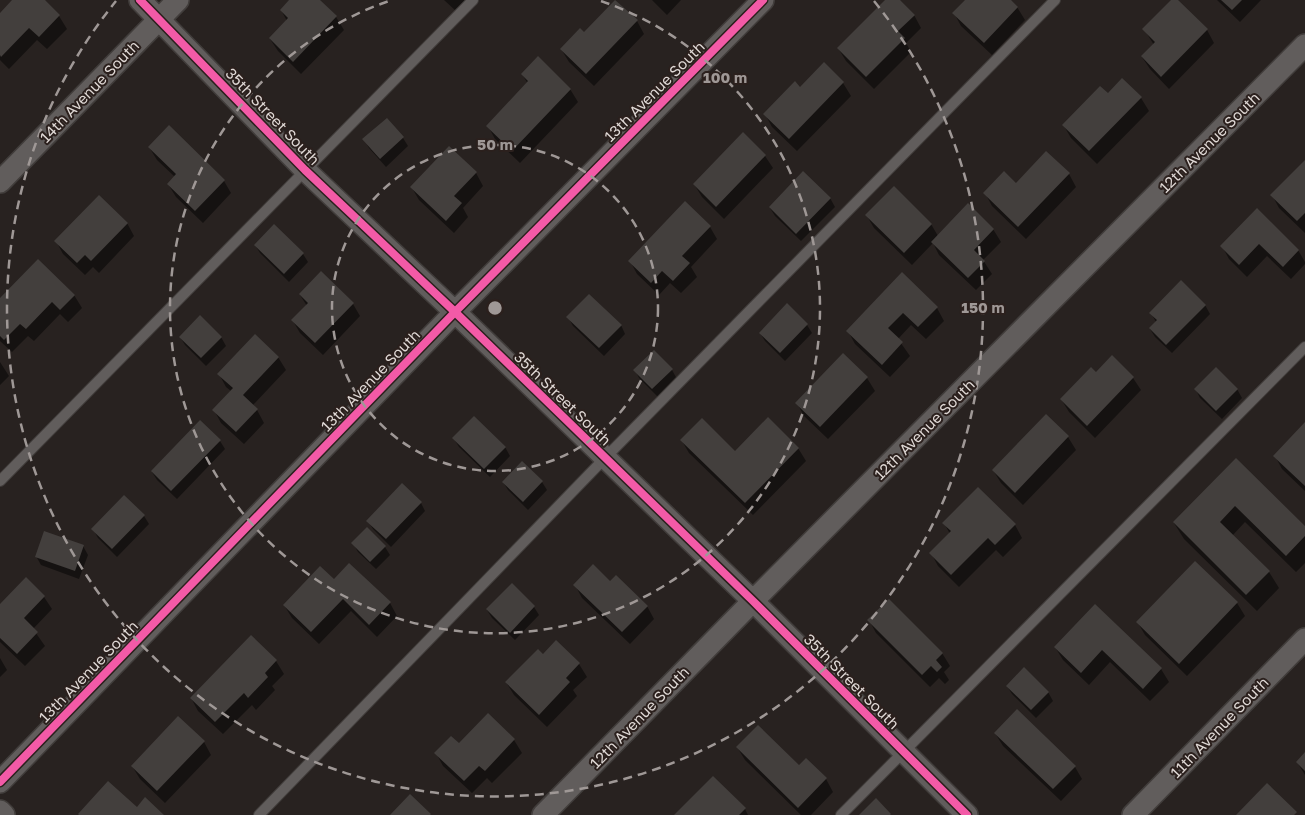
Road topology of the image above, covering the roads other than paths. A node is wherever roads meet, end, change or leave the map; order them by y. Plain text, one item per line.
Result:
1 (140, 0) edge
2 (178, 0) edge
3 (472, 0) edge
4 (763, 0) edge
5 (1055, 0) edge
6 (160, 19) junction
7 (1305, 44) edge
8 (305, 170) junction
9 (0, 182) edge
10 (455, 312) junction
11 (1305, 347) edge
12 (605, 458) junction
13 (0, 481) edge
14 (752, 602) junction
15 (1305, 639) edge
16 (904, 752) junction
17 (0, 782) edge
18 (0, 811) edge
19 (4, 815) edge
20 (259, 815) edge
21 (543, 815) edge
22 (841, 815) edge
23 (967, 815) edge
24 (1133, 815) edge

1 - 6 street, 35th Street South
2 - 6 street, 14th Avenue South
3 - 8 lane
4 - 10 street, 13th Avenue South
5 - 12 lane
6 - 8 street, 35th Street South
6 - 9 street, 14th Avenue South
7 - 14 street, 12th Avenue South
8 - 10 street, 35th Street South
8 - 13 lane
10 - 12 street, 35th Street South
10 - 17 street, 13th Avenue South
11 - 16 lane
12 - 14 street, 35th Street South
12 - 20 lane
14 - 16 street, 35th Street South
14 - 21 street, 12th Avenue South
15 - 24 street, 11th Avenue South
16 - 22 lane
16 - 23 street, 35th Street South
18 - 19 street

